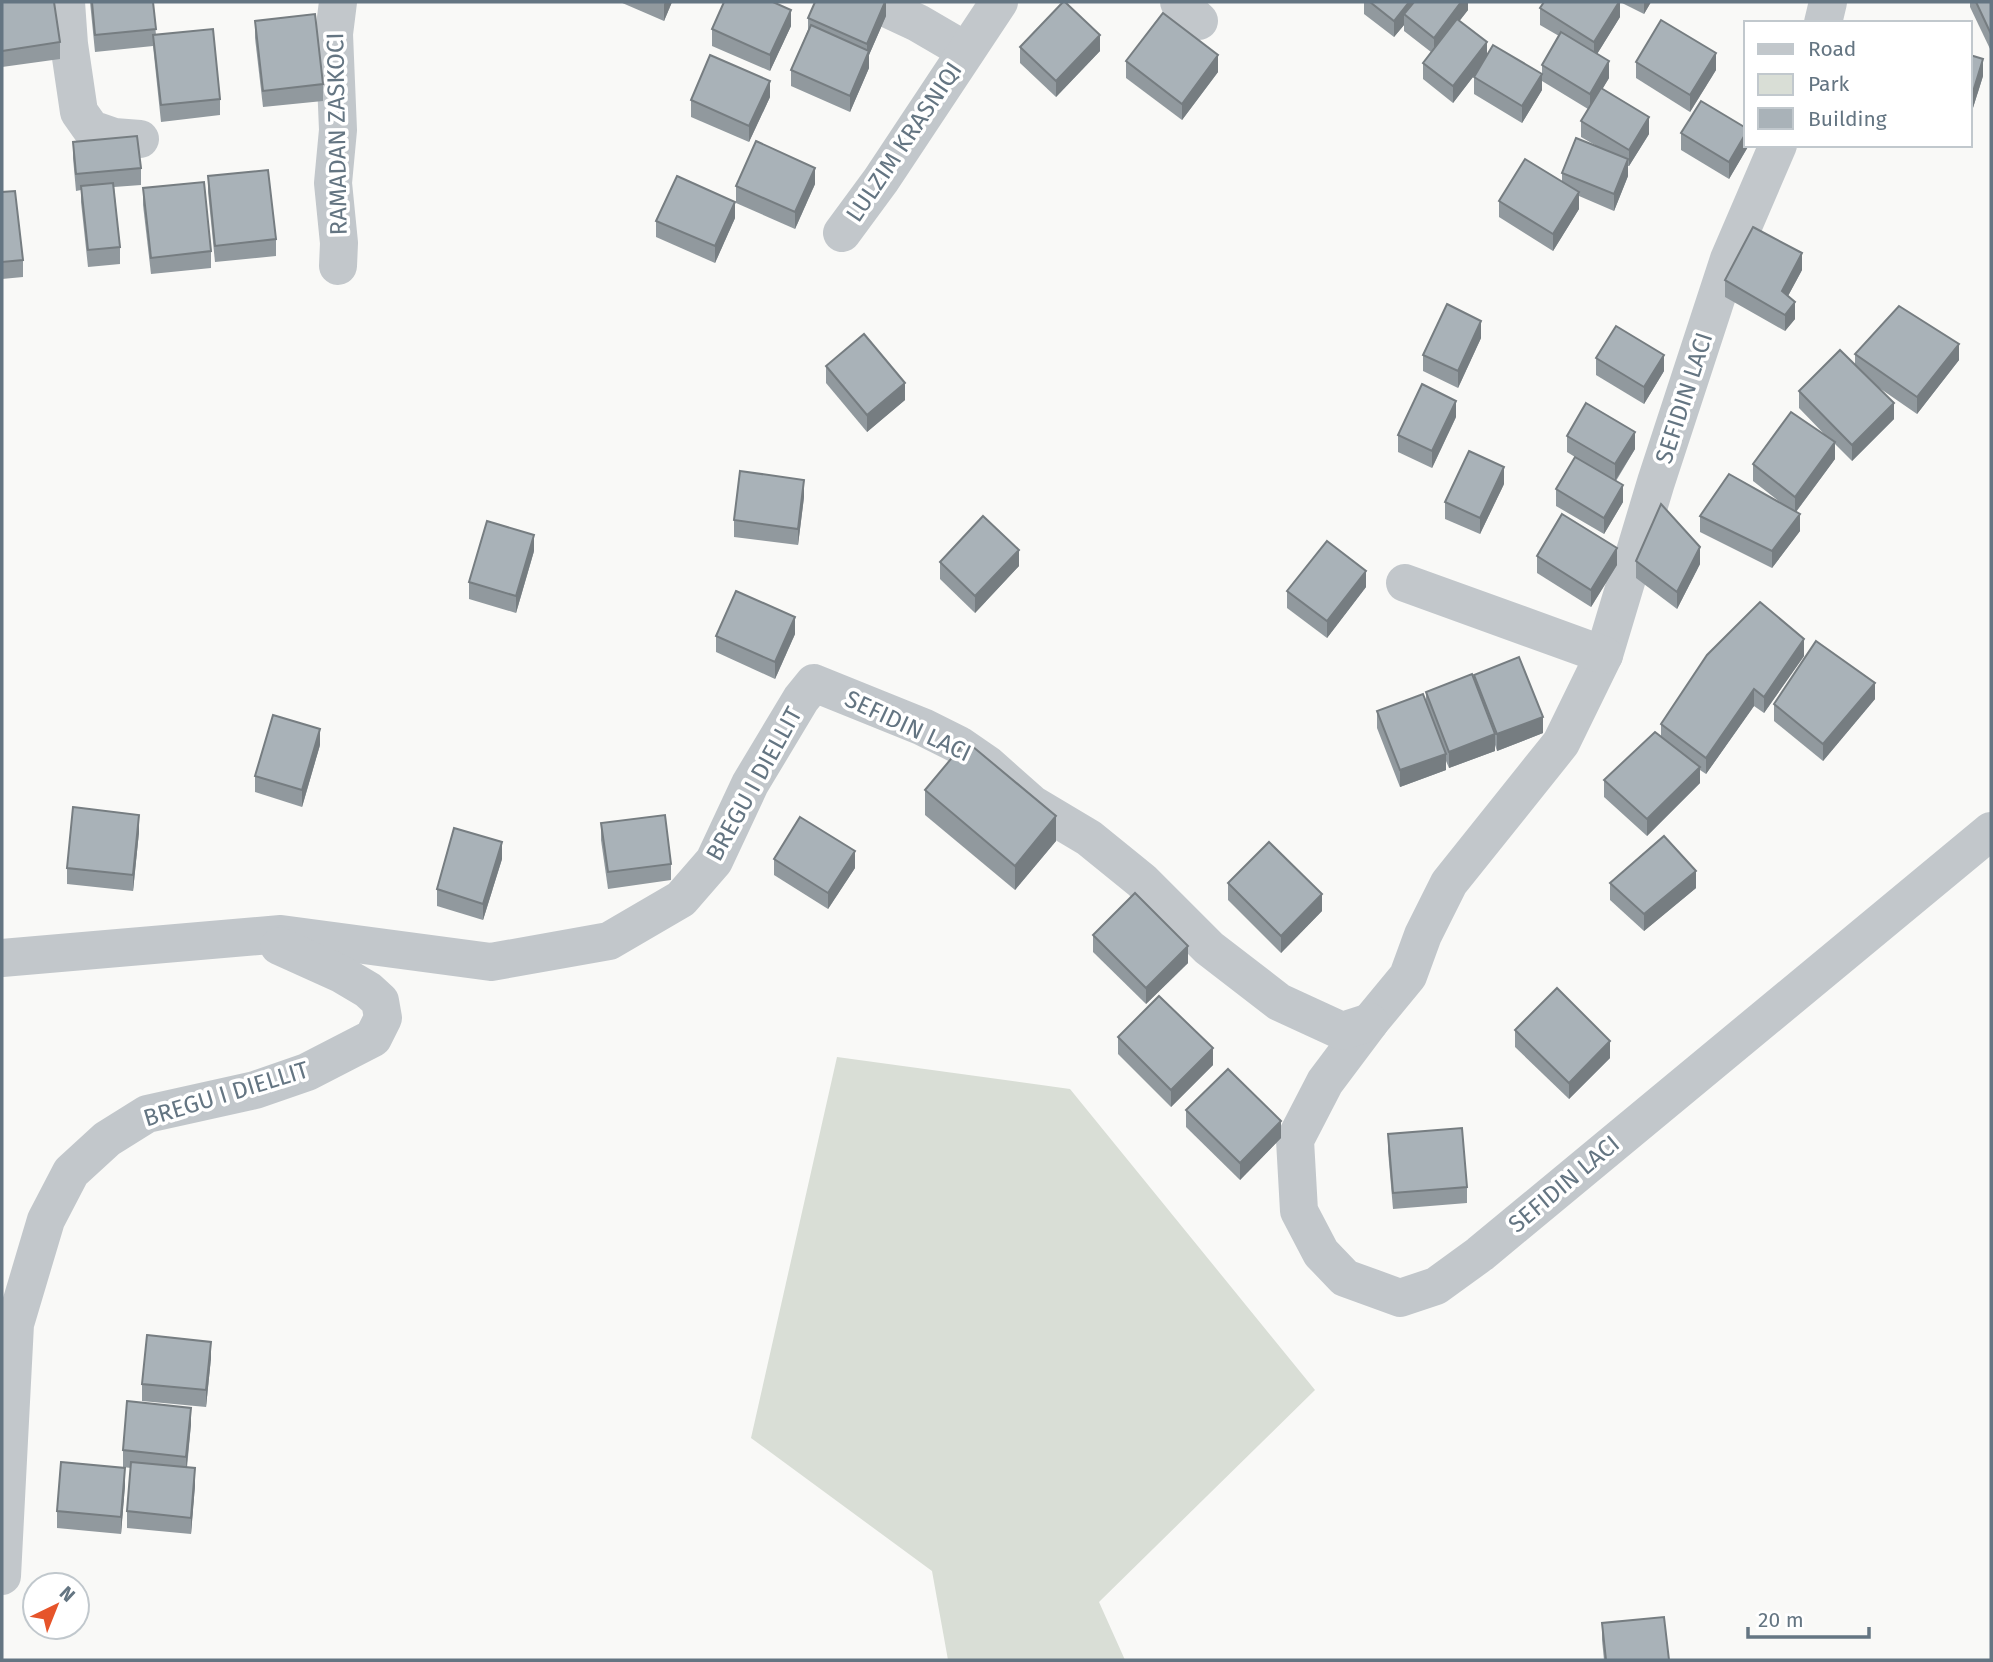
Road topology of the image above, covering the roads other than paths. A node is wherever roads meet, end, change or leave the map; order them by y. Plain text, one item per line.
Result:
1 (66, 2) edge
2 (338, 2) edge
3 (873, 2) edge
4 (999, 2) edge
5 (1828, 2) edge
6 (1823, 21) edge
7 (966, 51) junction
8 (140, 139) edge
9 (1777, 147) edge
10 (842, 233) dead end
11 (338, 266) dead end
12 (1405, 583) dead end
13 (1604, 655) junction
14 (814, 683) joint
15 (1991, 831) edge
16 (254, 937) junction
17 (2, 958) edge
18 (1370, 1022) junction
19 (2, 1576) edge

1 - 8 street
2 - 11 street, RAMADAN ZASKOCI
3 - 7 street, LULZIM KRASNIQI
4 - 7 street, LULZIM KRASNIQI
5 - 6 street
7 - 10 street, LULZIM KRASNIQI
9 - 13 street, SEFIDIN LACI
12 - 13 street
13 - 18 street, SEFIDIN LACI
14 - 16 street, BREGU I DIELLIT
14 - 18 street, SEFIDIN LACI
15 - 18 street, SEFIDIN LACI
16 - 17 street, BREGU I DIELLIT
16 - 19 street, BREGU I DIELLIT

